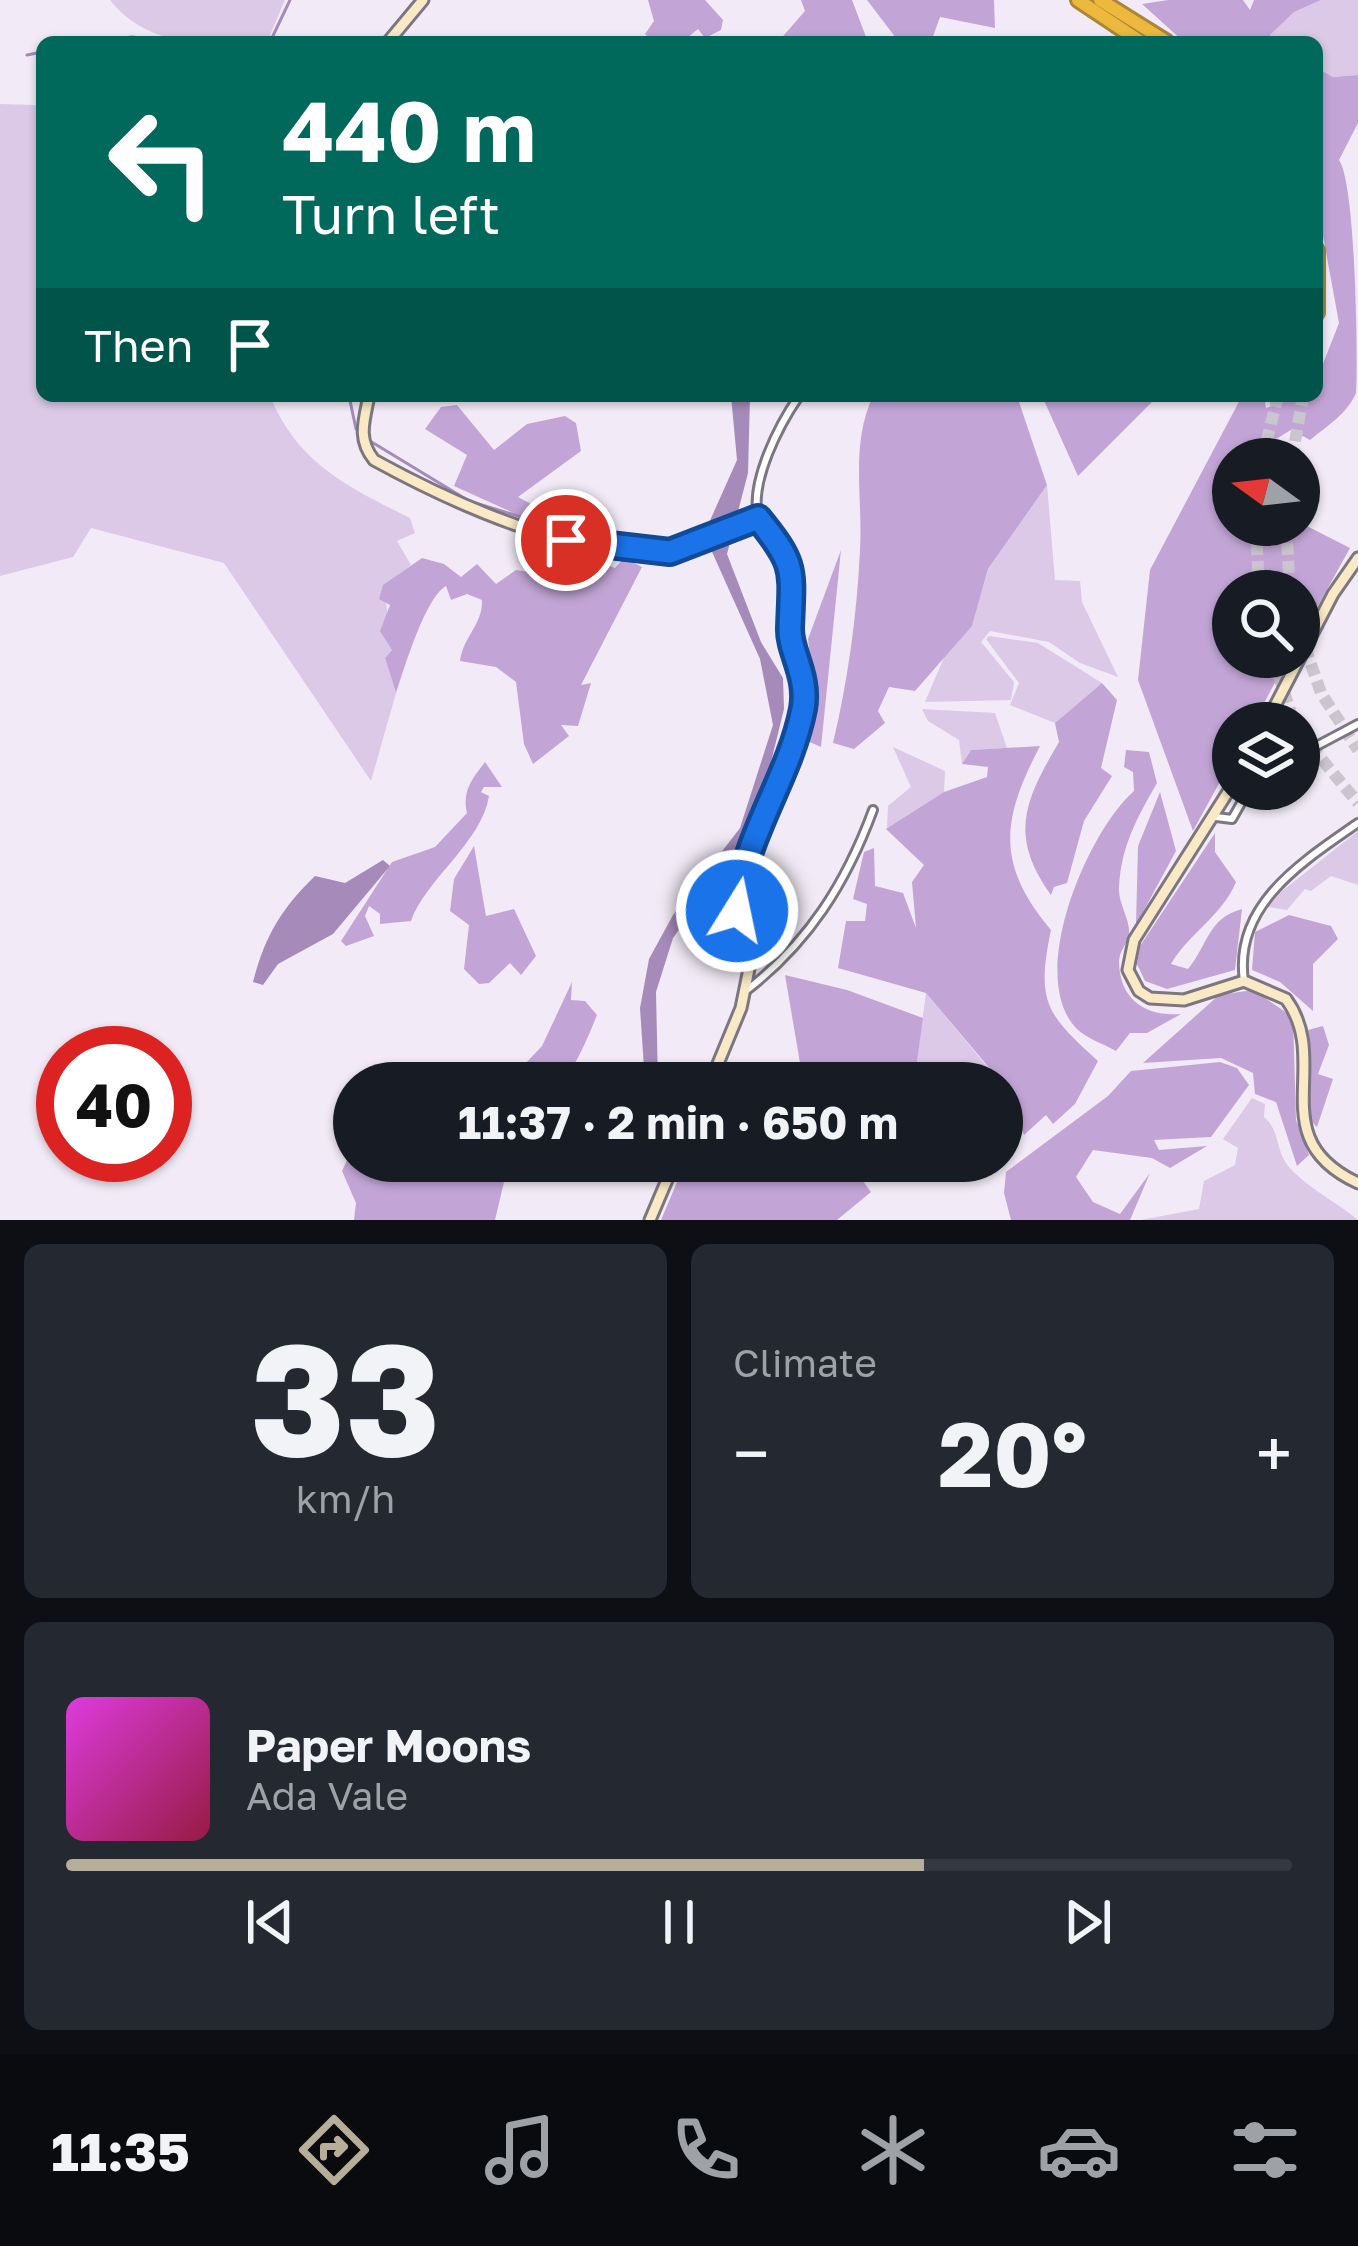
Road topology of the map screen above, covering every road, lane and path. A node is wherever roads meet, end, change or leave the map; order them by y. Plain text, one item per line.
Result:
1 (423, 0) edge
2 (1078, 0) edge
3 (1100, 0) edge
4 (393, 36) edge
5 (1132, 36) edge
6 (1157, 36) edge
7 (368, 402) edge
8 (796, 402) edge
9 (758, 518) junction
10 (1358, 557) edge
11 (1277, 702) edge
12 (1358, 724) edge
13 (1320, 744) edge
14 (873, 810) dead end
15 (1220, 810) edge
16 (1237, 810) edge
17 (1216, 817) junction
18 (1358, 824) edge
19 (1244, 981) junction
20 (744, 992) junction
21 (718, 1062) edge
22 (666, 1182) edge
23 (1358, 1183) edge
24 (650, 1220) edge

1 - 4 street
2 - 5 highway
3 - 6 highway
7 - 9 street
8 - 9 street
9 - 20 street
10 - 11 street
12 - 13 street
14 - 20 street
15 - 17 street
16 - 17 street
17 - 19 street
18 - 19 street
19 - 23 street
20 - 21 street
22 - 24 street

